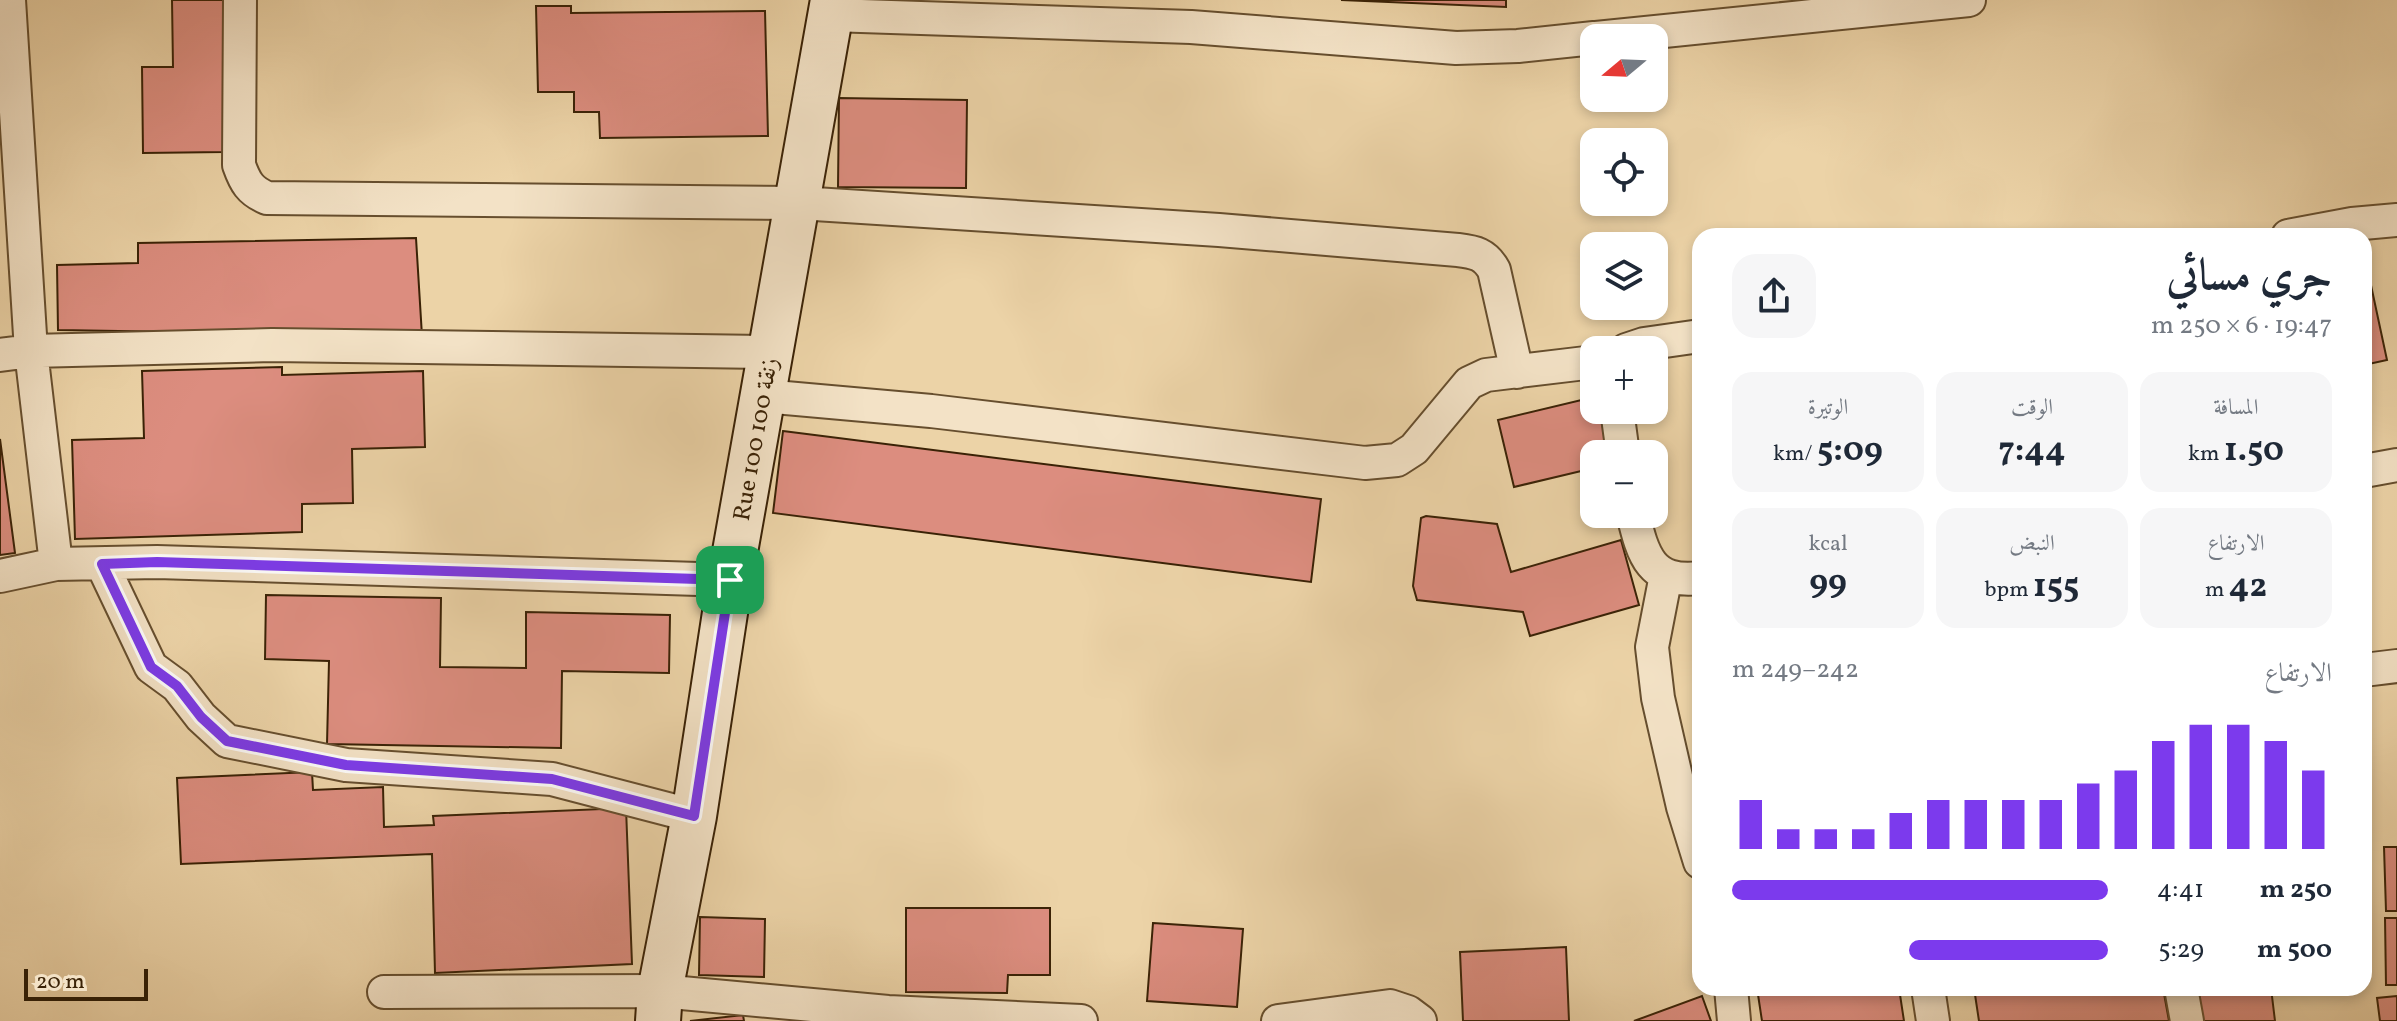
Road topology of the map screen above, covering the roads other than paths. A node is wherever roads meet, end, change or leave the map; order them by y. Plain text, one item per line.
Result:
1 (9, 0) edge
2 (240, 0) edge
3 (1969, 0) edge
4 (832, 8) edge
5 (1668, 31) edge
6 (1580, 40) edge
7 (799, 203) junction
8 (2397, 220) edge
9 (2331, 228) edge
10 (1692, 337) edge
11 (1668, 341) edge
12 (771, 352) junction
13 (16, 353) edge
14 (1580, 364) edge
15 (1517, 372) junction
16 (763, 396) junction
17 (2397, 465) edge
18 (2372, 470) edge
19 (1637, 528) edge
20 (56, 564) junction
21 (102, 564) junction
22 (1666, 575) junction
23 (0, 576) edge
24 (1692, 579) edge
25 (730, 580) junction
26 (2397, 666) edge
27 (2372, 669) edge
28 (694, 816) junction
29 (1692, 836) edge
30 (384, 992) dead end
31 (1732, 996) edge
32 (1929, 996) edge
33 (2182, 996) edge
34 (659, 1006) edge
35 (889, 1017) edge
36 (1081, 1021) edge
37 (1278, 1021) edge
38 (1420, 1021) edge
39 (1734, 1021) edge
40 (1933, 1021) edge
41 (2187, 1021) edge

1 - 13 street
2 - 7 street
3 - 5 street
4 - 6 street
4 - 7 street, Rue 100 زنقة 100
7 - 12 street, Rue 100 زنقة 100
7 - 15 street
8 - 9 street
10 - 11 street
12 - 13 street
12 - 16 street, Rue 100 زنقة 100
13 - 20 street
14 - 15 street
15 - 16 street
16 - 25 street, Rue 100 زنقة 100
17 - 18 street
19 - 22 street
20 - 21 street
20 - 23 street
21 - 25 street
21 - 28 street
22 - 24 street
22 - 29 street
25 - 28 street, Rue 100 زنقة 100
26 - 27 street
28 - 34 street, Rue 100 زنقة 100
30 - 34 street
31 - 39 street
32 - 40 street
33 - 41 street
34 - 35 street
35 - 36 street
37 - 38 street

